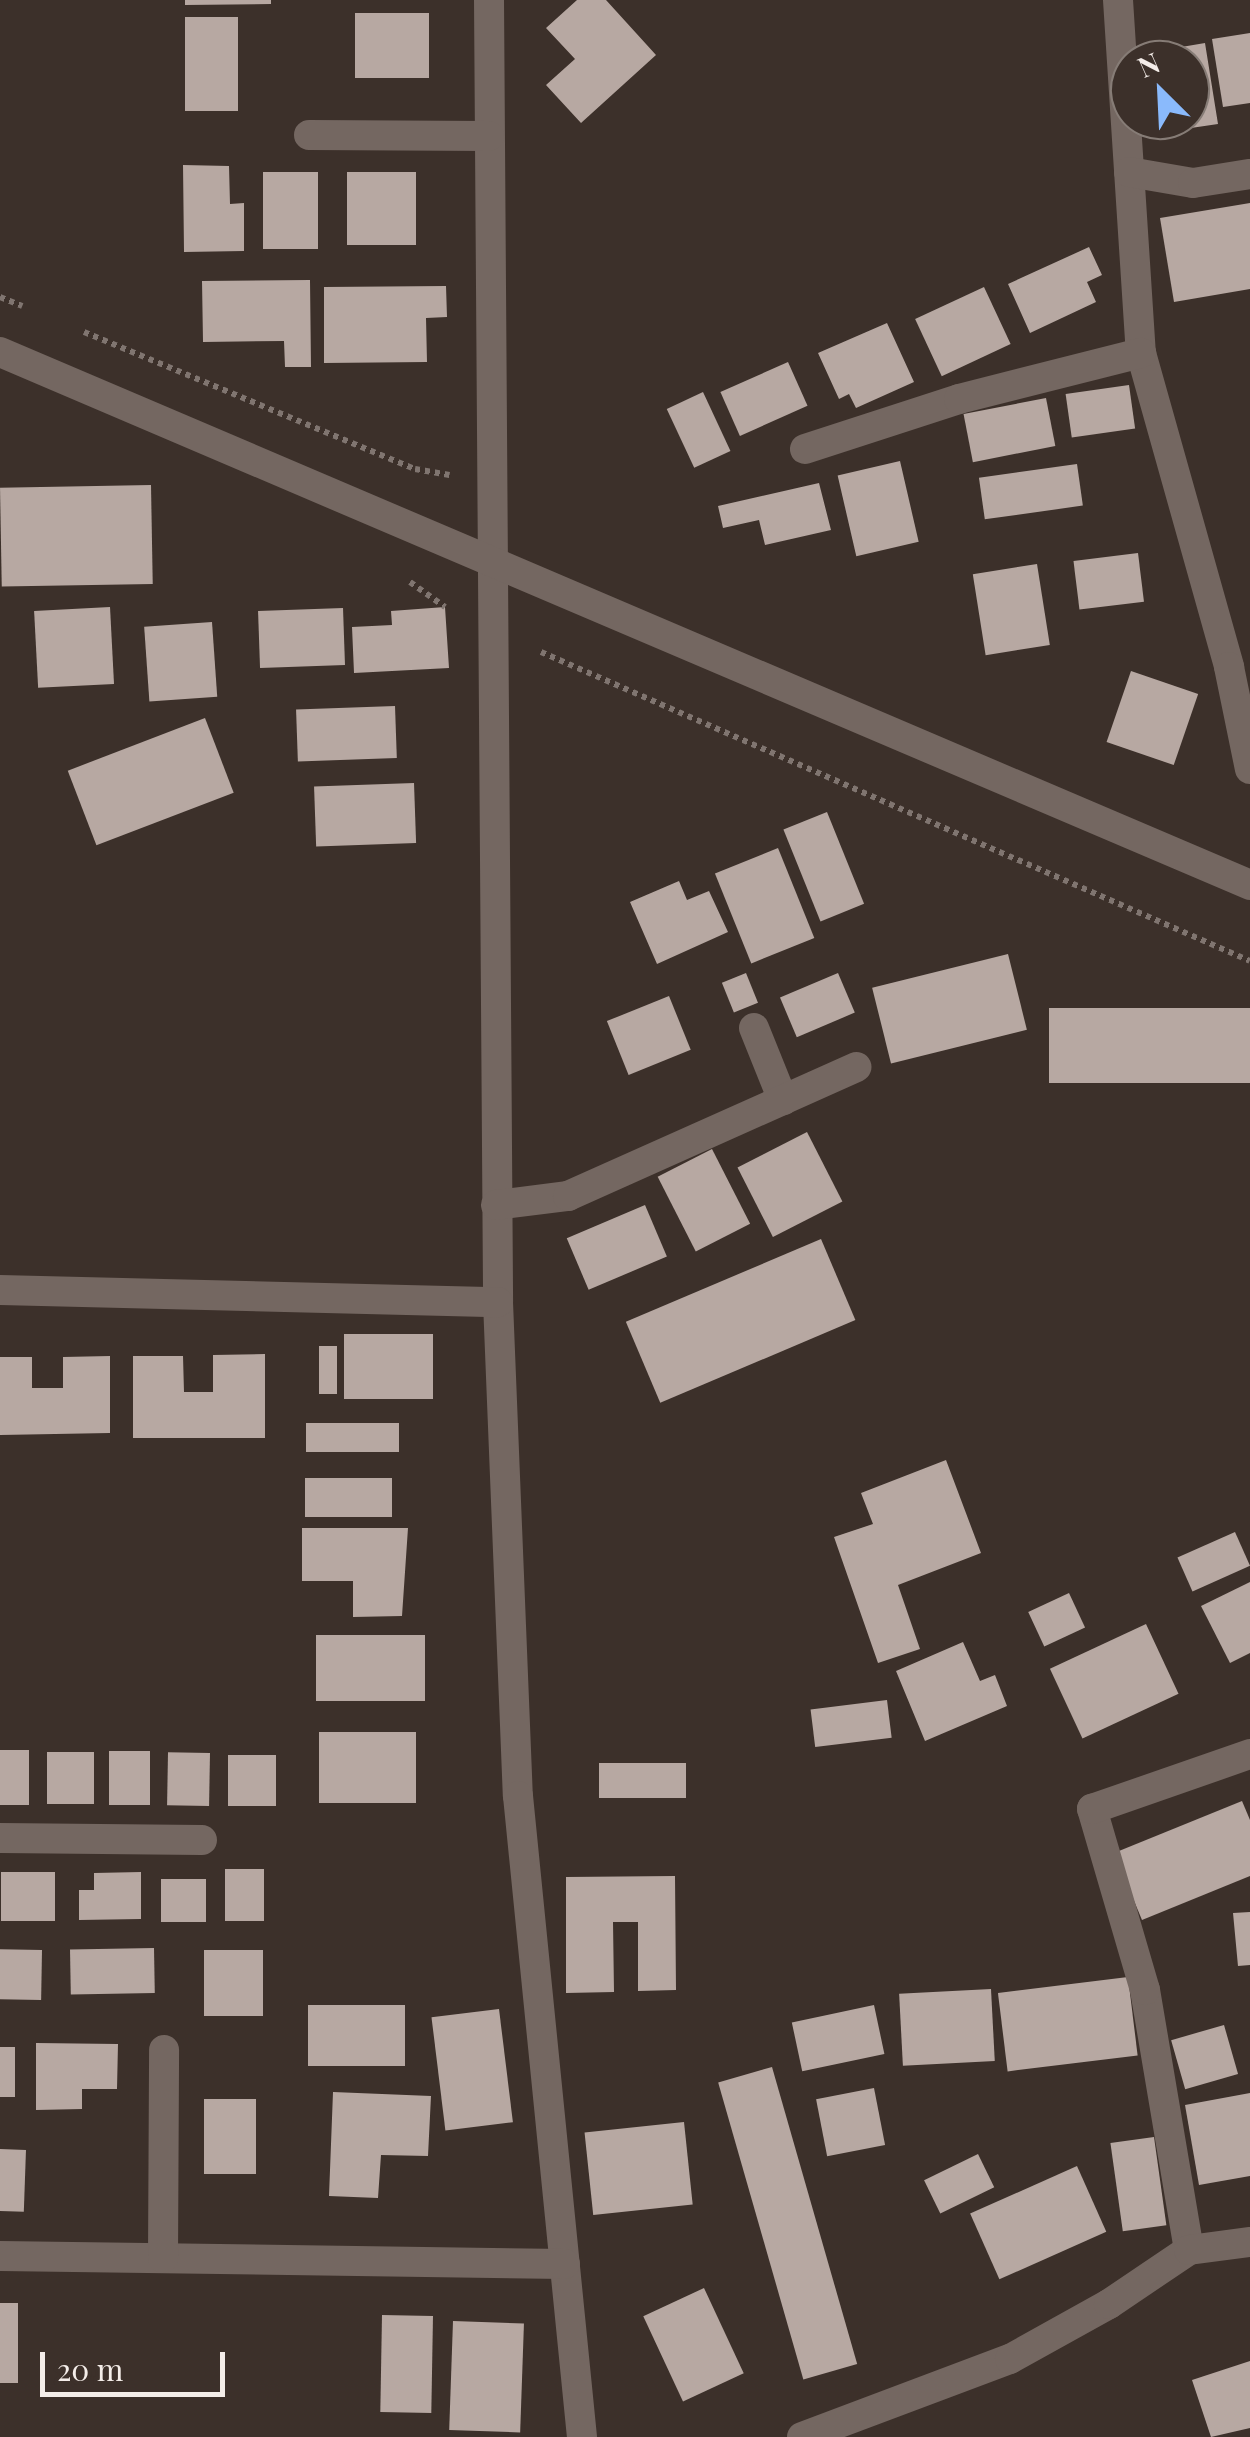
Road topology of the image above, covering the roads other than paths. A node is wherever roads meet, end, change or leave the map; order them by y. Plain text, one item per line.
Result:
1 (488, 0) edge
2 (1118, 0) edge
3 (309, 135) dead end
4 (489, 136) junction
5 (1130, 172) junction
6 (1250, 174) edge
7 (0, 352) edge
8 (1141, 353) junction
9 (804, 449) dead end
10 (491, 563) junction
11 (1250, 768) edge
12 (1250, 885) edge
13 (754, 1028) dead end
14 (856, 1067) dead end
15 (783, 1100) junction
16 (496, 1205) junction
17 (0, 1290) edge
18 (498, 1302) junction
19 (1250, 1754) edge
20 (0, 1838) edge
21 (202, 1840) dead end
22 (164, 2050) dead end
23 (1250, 2242) edge
24 (1188, 2250) junction
25 (0, 2256) edge
26 (163, 2258) junction
27 (564, 2264) junction
28 (861, 2426) edge
29 (582, 2437) edge
30 (802, 2437) edge

1 - 4 street
2 - 5 street
3 - 4 street
4 - 10 street
5 - 6 street
5 - 8 street
7 - 10 street
8 - 9 street
8 - 11 street
10 - 12 street
10 - 16 street
13 - 15 street
14 - 15 street
15 - 16 street
16 - 18 street
17 - 18 street
18 - 27 street
19 - 24 street
20 - 21 street
22 - 26 street
23 - 24 street
24 - 28 street
25 - 26 street
26 - 27 street
27 - 29 street
28 - 30 street

